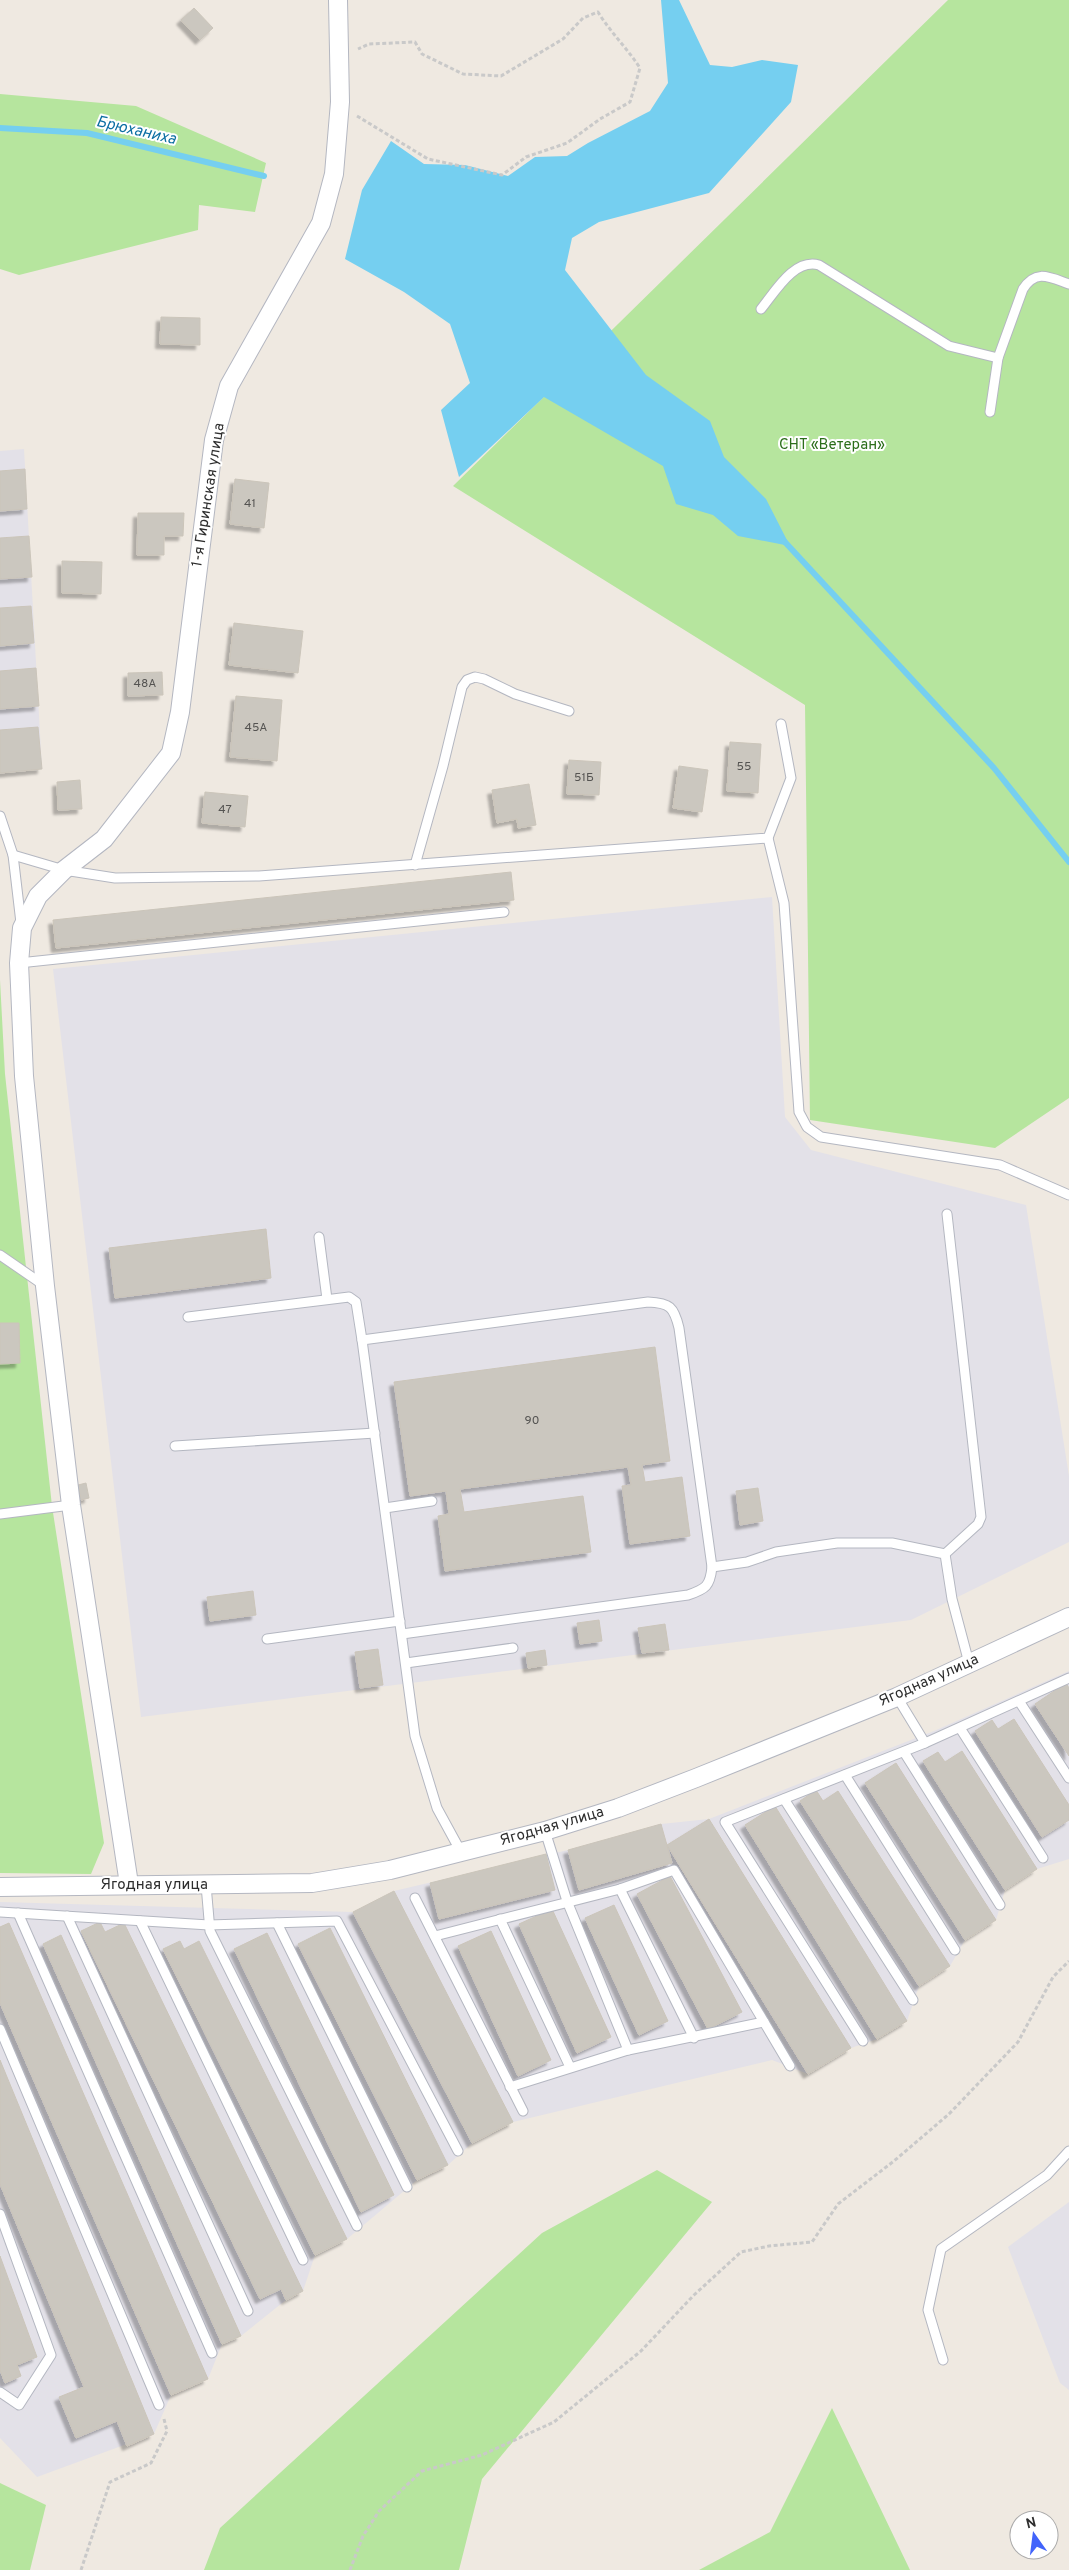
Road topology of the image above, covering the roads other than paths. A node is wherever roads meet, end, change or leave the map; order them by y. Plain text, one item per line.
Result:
1 (338, 0) edge
2 (1069, 284) edge
3 (761, 309) dead end
4 (998, 358) junction
5 (990, 412) dead end
6 (569, 711) dead end
7 (782, 724) dead end
8 (0, 816) edge
9 (768, 838) junction
10 (13, 855) junction
11 (415, 864) junction
12 (64, 870) junction
13 (504, 912) dead end
14 (22, 928) junction
15 (19, 963) junction
16 (1069, 1195) edge
17 (947, 1214) dead end
18 (319, 1237) dead end
19 (0, 1255) edge
20 (45, 1286) junction
21 (327, 1299) junction
22 (188, 1317) dead end
23 (362, 1340) junction
24 (375, 1433) junction
25 (175, 1446) dead end
26 (432, 1501) dead end
27 (71, 1504) junction
28 (385, 1508) junction
29 (0, 1514) edge
30 (945, 1554) junction
31 (712, 1567) junction
32 (1069, 1617) edge
33 (400, 1621) junction
34 (402, 1634) junction
35 (267, 1639) dead end
36 (513, 1648) dead end
37 (406, 1662) junction
38 (969, 1663) junction
39 (1069, 1678) edge
40 (896, 1697) junction
41 (1019, 1701) junction
42 (960, 1728) junction
43 (925, 1743) junction
44 (904, 1752) junction
45 (845, 1775) junction
46 (1069, 1778) edge
47 (784, 1799) junction
48 (545, 1831) junction
49 (461, 1852) junction
50 (1043, 1858) dead end
51 (129, 1884) junction
52 (206, 1886) junction
53 (0, 1887) edge
54 (620, 1889) junction
55 (415, 1898) dead end
56 (567, 1901) junction
57 (1000, 1905) dead end
58 (0, 1912) edge
59 (18, 1913) junction
60 (67, 1916) junction
61 (500, 1918) junction
62 (140, 1921) junction
63 (277, 1923) junction
64 (209, 1925) junction
65 (435, 1936) junction
66 (955, 1950) dead end
67 (913, 2000) dead end
68 (764, 2022) junction
69 (0, 2029) edge
70 (694, 2038) junction
71 (863, 2041) dead end
72 (628, 2050) junction
73 (790, 2066) dead end
74 (570, 2067) junction
75 (510, 2087) junction
76 (523, 2111) dead end
77 (458, 2151) dead end
78 (1069, 2151) edge
79 (407, 2187) dead end
80 (0, 2214) edge
81 (357, 2226) dead end
82 (2, 2228) edge
83 (303, 2260) dead end
84 (248, 2311) dead end
85 (212, 2353) dead end
86 (943, 2360) dead end
87 (0, 2392) edge
88 (159, 2405) road end

1 - 12 street, 1-я Гиринская улица
2 - 4 lane
3 - 4 lane
4 - 5 lane
6 - 11 lane
7 - 9 lane
8 - 10 lane
9 - 11 lane
9 - 16 lane
10 - 12 lane
10 - 14 lane
11 - 12 lane
12 - 14 street, 1-я Гиринская улица
13 - 15 lane
14 - 15 street
15 - 20 street
17 - 30 lane
18 - 21 lane
19 - 20 lane
20 - 27 street
21 - 22 lane
21 - 23 lane
23 - 24 lane
23 - 31 lane
24 - 25 lane
24 - 28 lane
26 - 28 lane
27 - 29 lane
27 - 51 street
28 - 33 lane
30 - 31 lane
30 - 38 lane
31 - 34 lane
32 - 38 street, Ягодная улица
33 - 34 lane
33 - 35 lane
34 - 37 lane
36 - 37 lane
37 - 49 lane
38 - 40 street, Ягодная улица
39 - 41 lane
40 - 43 lane
40 - 48 street, Ягодная улица
41 - 42 lane
41 - 46 lane
42 - 43 lane
42 - 50 lane
43 - 44 lane
44 - 45 lane
44 - 57 lane
45 - 47 lane
45 - 66 lane
47 - 67 lane
47 - 71 lane
48 - 49 street, Ягодная улица
48 - 56 lane
49 - 52 street, Ягодная улица
51 - 52 street, Ягодная улица
51 - 53 street, Ягодная улица
52 - 64 lane
54 - 56 lane
54 - 68 lane
54 - 70 lane
55 - 65 lane
56 - 61 lane
56 - 72 lane
58 - 59 lane
59 - 60 lane
59 - 85 lane
60 - 62 lane
60 - 84 lane
61 - 65 lane
61 - 74 lane
62 - 64 lane
62 - 83 lane
63 - 64 lane
63 - 77 lane
63 - 79 lane
64 - 81 lane
65 - 75 lane
68 - 70 lane
68 - 73 lane
69 - 88 lane
70 - 72 lane
72 - 74 lane
74 - 75 lane
75 - 76 lane
78 - 86 lane
80 - 82 lane
82 - 87 lane

